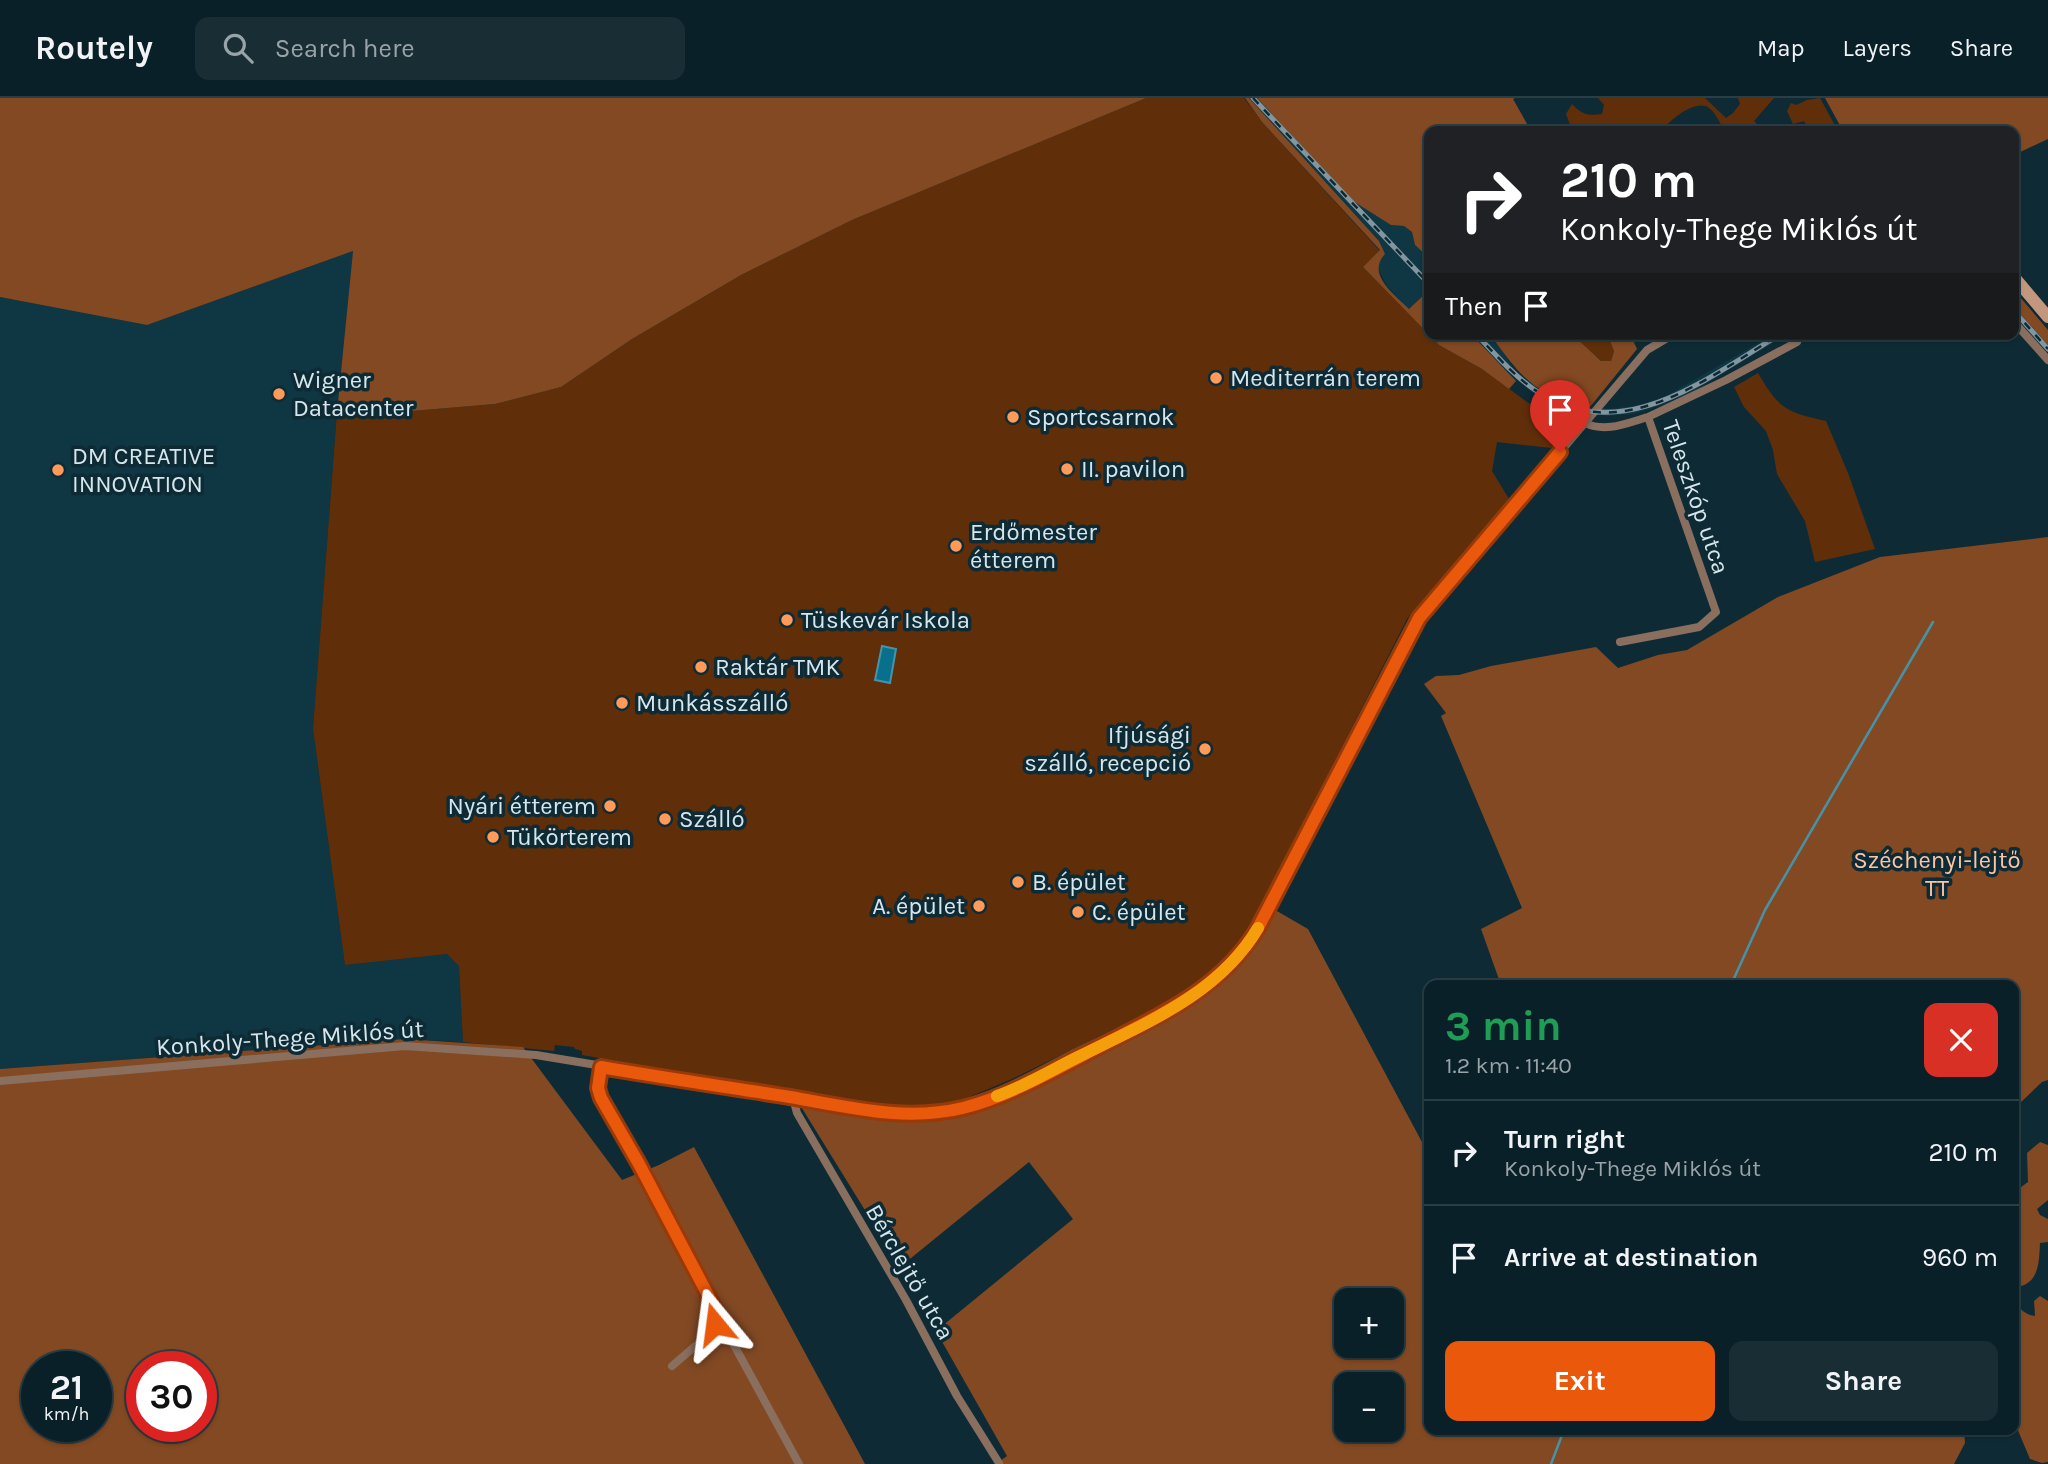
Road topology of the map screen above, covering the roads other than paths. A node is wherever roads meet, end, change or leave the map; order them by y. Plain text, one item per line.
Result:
1 (2019, 283) edge
2 (2048, 317) edge
3 (2019, 328) edge
4 (1664, 340) edge
5 (1797, 342) dead end
6 (2048, 360) edge
7 (1648, 416) junction
8 (1585, 423) junction
9 (1620, 642) dead end
10 (601, 1067) junction
11 (0, 1081) edge
12 (793, 1098) junction
13 (718, 1314) junction
14 (710, 1331) junction
15 (729, 1333) junction
16 (672, 1366) dead end
17 (999, 1463) edge
18 (799, 1464) edge

1 - 2 street
3 - 6 street
4 - 8 street, Konkoly-Thege Miklós út
5 - 7 street
7 - 8 street, Teleszkóp utca
7 - 9 street, Teleszkóp utca
8 - 12 street, Konkoly-Thege Miklós út
10 - 11 street, Konkoly-Thege Miklós út
10 - 12 street, Konkoly-Thege Miklós út
10 - 13 street
12 - 17 street, Bérclejtő utca
13 - 14 street
13 - 15 street
14 - 15 street
14 - 16 street
15 - 18 street

